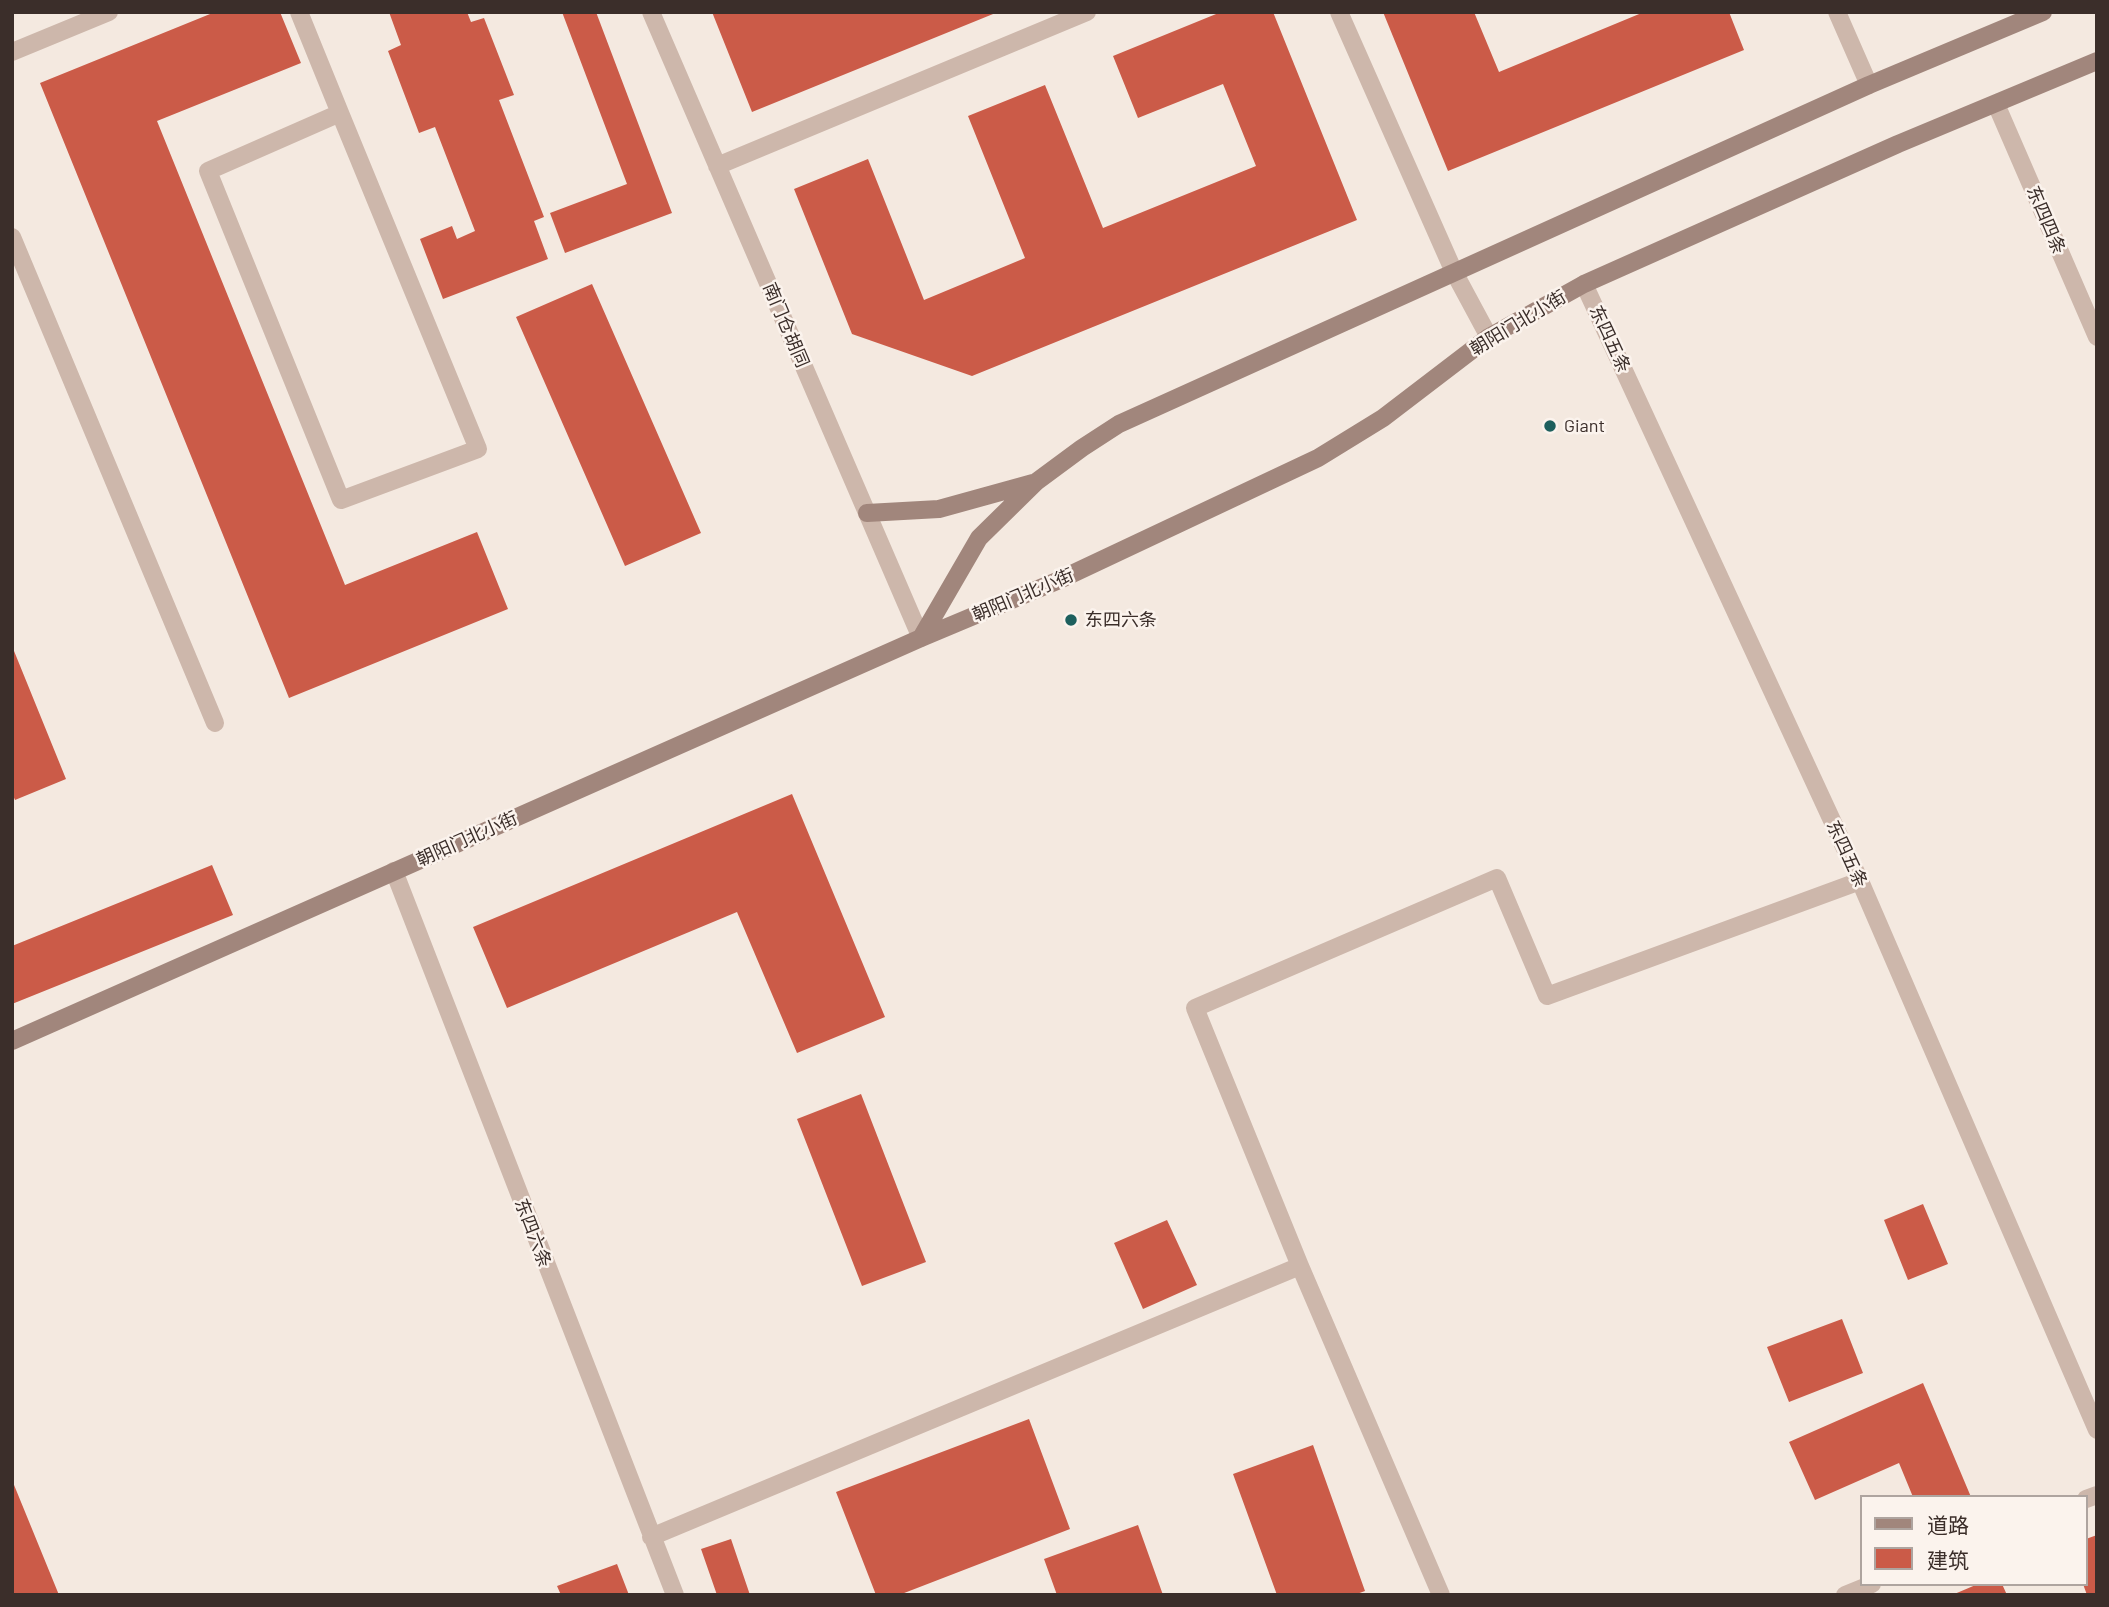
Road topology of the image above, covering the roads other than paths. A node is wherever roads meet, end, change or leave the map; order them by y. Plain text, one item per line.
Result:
1 (109, 12) edge
2 (299, 12) edge
3 (650, 12) edge
4 (1087, 12) edge
5 (1339, 12) edge
6 (1837, 12) edge
7 (2043, 12) edge
8 (12, 52) edge
9 (2097, 61) edge
10 (1869, 85) junction
11 (1996, 104) junction
12 (340, 113) junction
13 (716, 166) junction
14 (12, 237) edge
15 (1454, 272) junction
16 (1584, 284) junction
17 (1489, 337) junction
18 (2097, 337) edge
19 (1036, 482) junction
20 (867, 513) junction
21 (921, 638) junction
22 (215, 723) dead end
23 (394, 871) junction
24 (1860, 881) junction
25 (12, 1041) edge
26 (1300, 1266) junction
27 (2097, 1430) edge
28 (651, 1537) junction
29 (1867, 1586) edge
30 (675, 1595) edge
31 (1441, 1595) edge
32 (1845, 1595) edge

1 - 8 street
2 - 12 street
3 - 13 street, 南门仓胡同
4 - 13 street
5 - 15 street
6 - 10 street
7 - 10 main road, 朝阳门北小街
9 - 11 main road, 朝阳门北小街
10 - 15 main road, 朝阳门北小街
11 - 16 main road, 朝阳门北小街
11 - 18 street, 东四四条
12 - 12 street
13 - 20 street, 南门仓胡同
14 - 22 street
15 - 17 street
15 - 19 main road, 朝阳门北小街
16 - 17 main road, 朝阳门北小街
16 - 24 street, 东四五条
17 - 21 main road, 朝阳门北小街
19 - 20 main road
19 - 21 main road, 朝阳门北小街
20 - 21 street, 南门仓胡同
21 - 23 main road, 朝阳门北小街
23 - 25 main road, 朝阳门北小街
23 - 28 street, 东四六条
24 - 26 street
24 - 27 street, 东四五条
26 - 28 street
26 - 31 street
28 - 30 street, 东四六条
29 - 32 street

